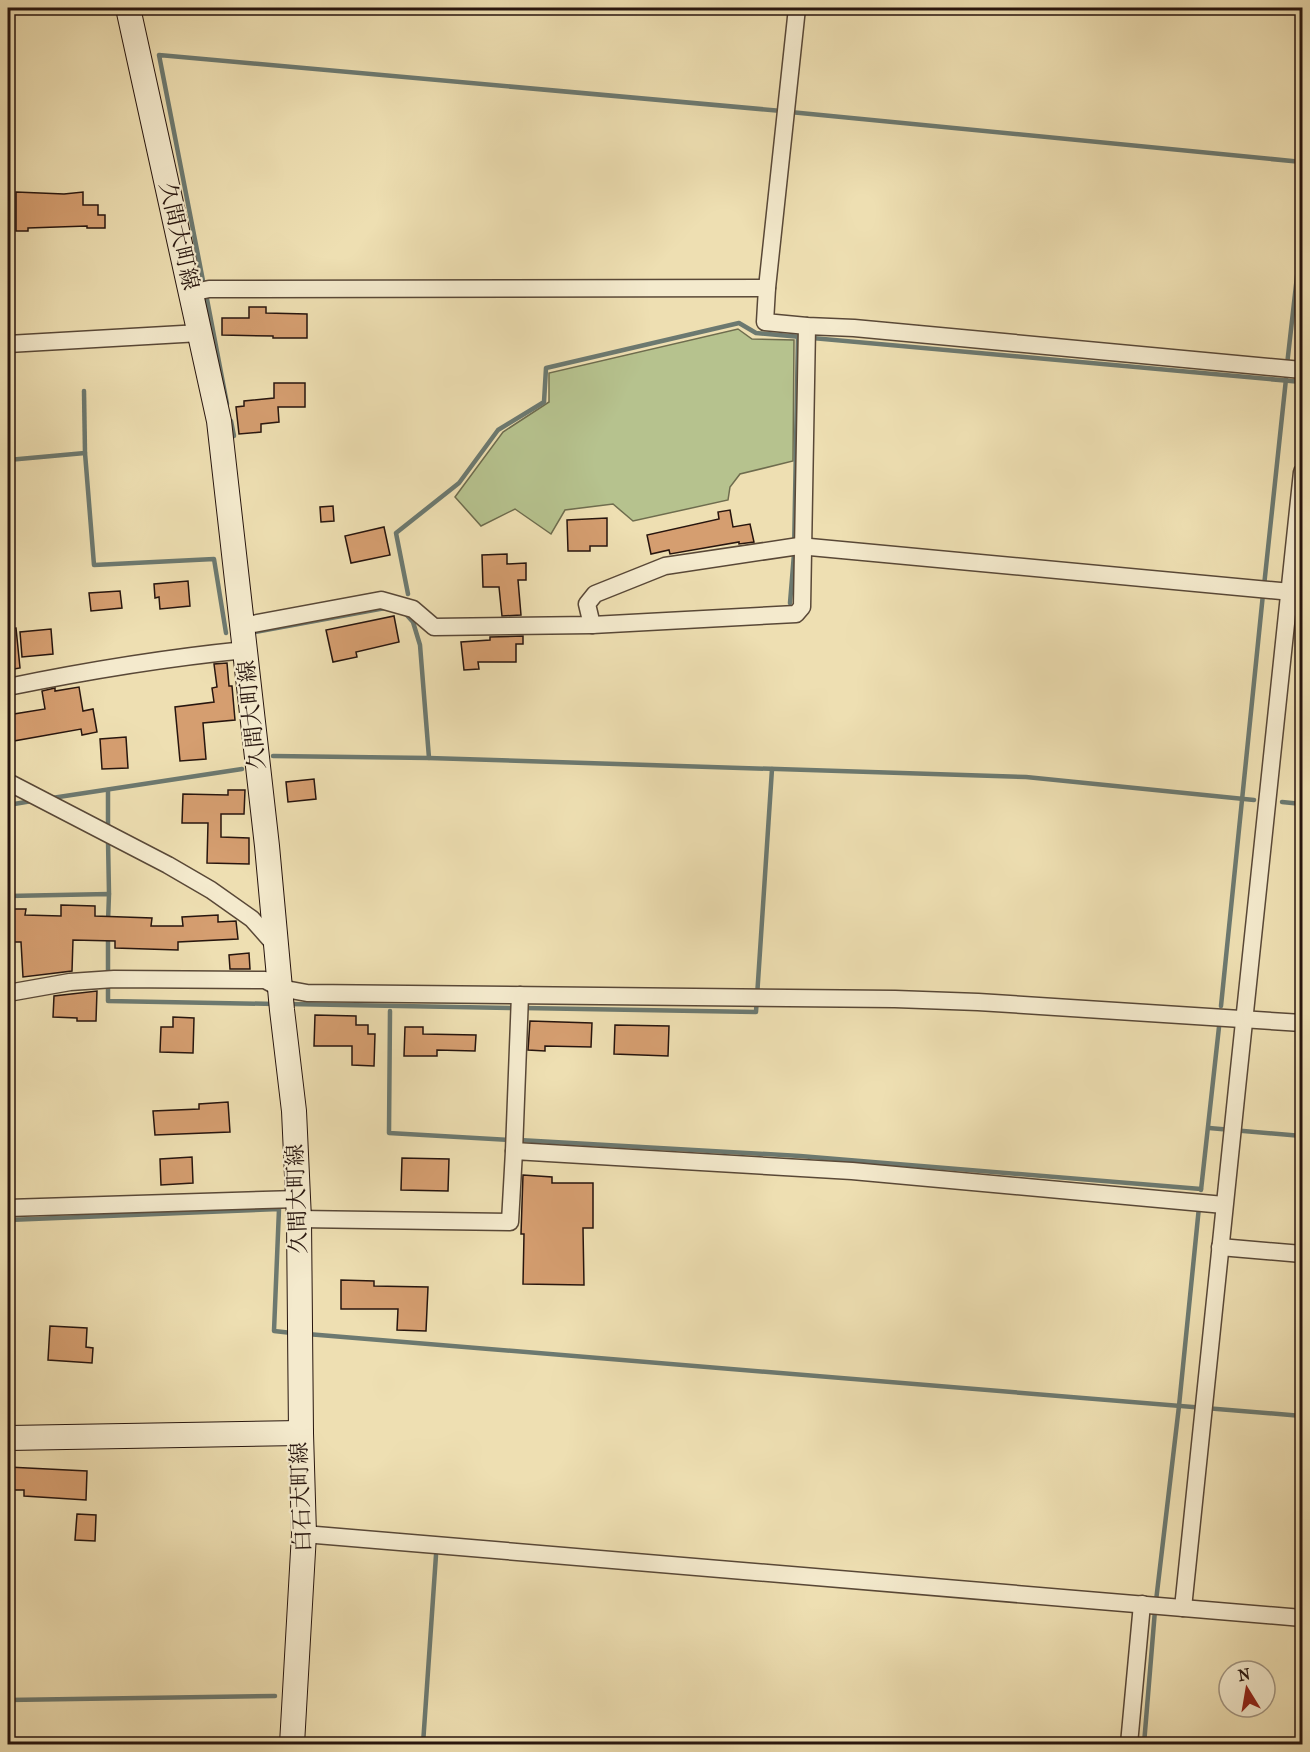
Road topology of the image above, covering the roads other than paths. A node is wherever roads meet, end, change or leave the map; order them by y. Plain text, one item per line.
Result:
1 (128, 8) edge
2 (797, 8) edge
3 (767, 288) junction
4 (200, 291) junction
5 (807, 326) junction
6 (200, 333) junction
7 (8, 344) edge
8 (1291, 369) edge
9 (1302, 472) edge
10 (797, 547) junction
11 (1296, 592) edge
12 (592, 625) junction
13 (242, 626) junction
14 (245, 650) junction
15 (8, 687) edge
16 (8, 782) edge
17 (275, 945) junction
18 (8, 993) edge
19 (281, 999) junction
20 (519, 1004) junction
21 (1245, 1019) junction
22 (1302, 1023) edge
23 (513, 1143) junction
24 (1224, 1205) junction
25 (8, 1208) edge
26 (298, 1209) junction
27 (1220, 1247) junction
28 (1302, 1254) edge
29 (301, 1432) junction
30 (8, 1438) edge
31 (304, 1534) junction
32 (1151, 1605) junction
33 (1183, 1608) junction
34 (1302, 1618) edge
35 (292, 1744) edge
36 (1129, 1744) edge

1 - 4 main road, 久間大町線
2 - 3 street
3 - 4 street
3 - 5 street
4 - 6 main road, 久間大町線
5 - 8 street
5 - 10 street
6 - 7 street
6 - 13 main road, 久間大町線
9 - 11 street
10 - 11 street
10 - 12 street
10 - 12 street
11 - 21 street
12 - 13 street
13 - 14 main road, 久間大町線
14 - 15 street
14 - 17 main road, 久間大町線
16 - 17 street
17 - 19 main road, 久間大町線
18 - 19 street
19 - 20 street
19 - 26 main road, 久間大町線
20 - 21 street
20 - 23 street
21 - 22 street
21 - 24 street
23 - 24 street
23 - 26 street
24 - 27 street
25 - 26 street
26 - 29 main road, 久間大町線
27 - 28 street
27 - 33 street
29 - 30 main road, 白石大町線
29 - 31 main road, 白石大町線
31 - 32 street
31 - 35 main road, 白石大町線
32 - 33 street
32 - 36 street
33 - 34 street

